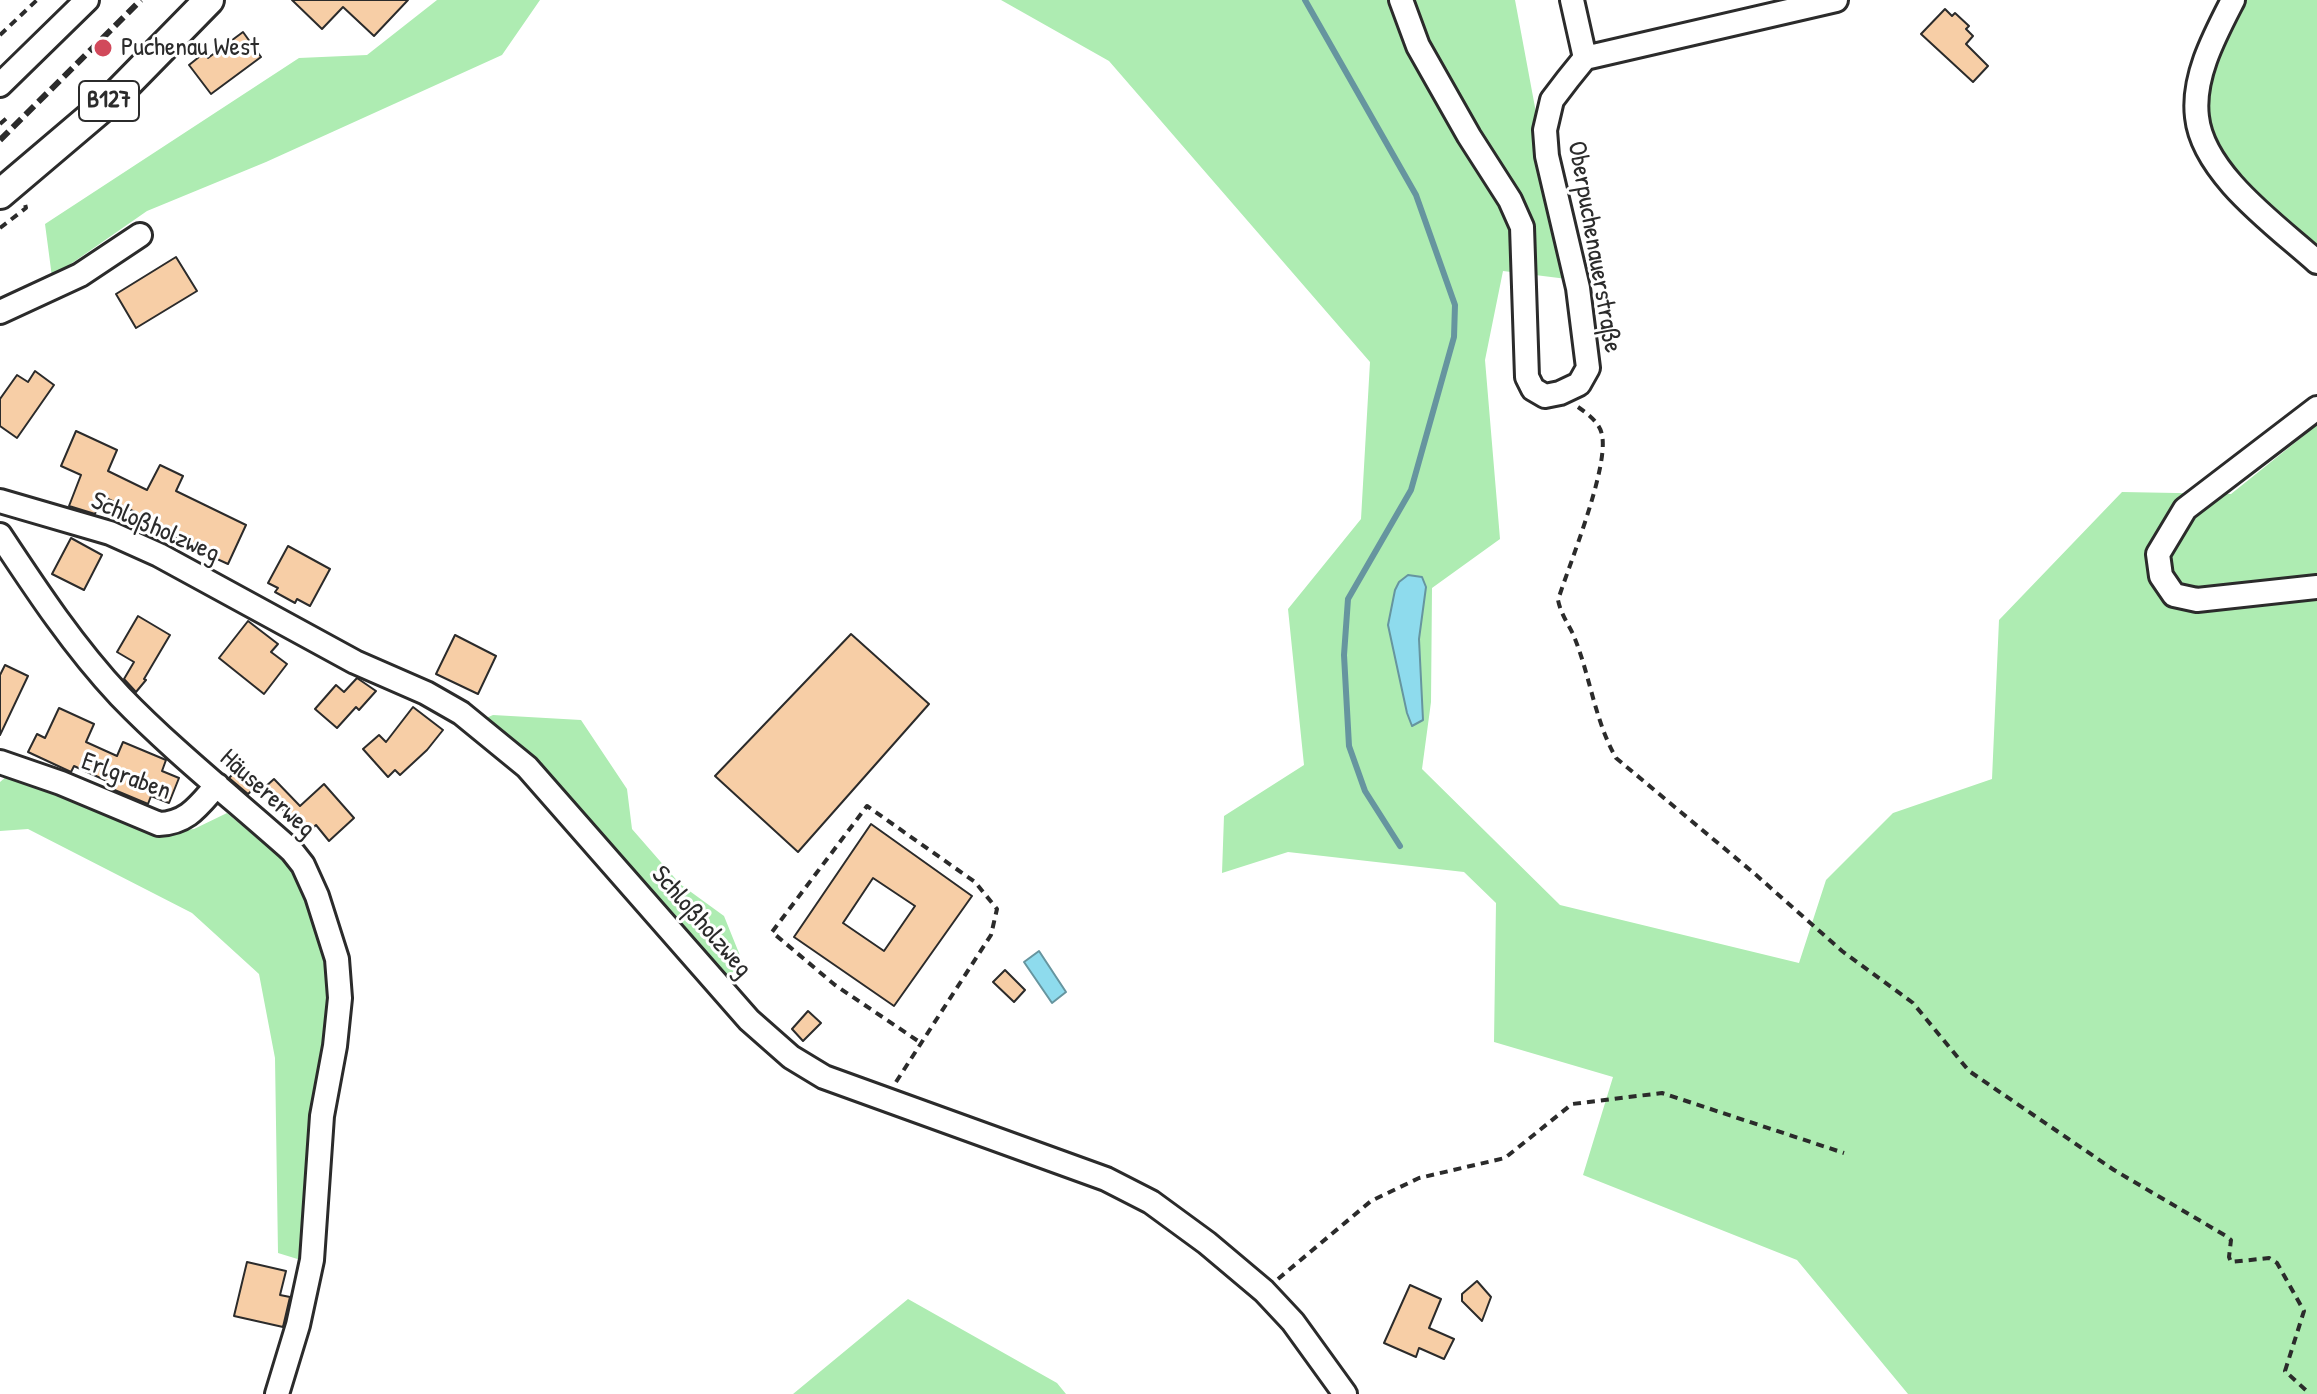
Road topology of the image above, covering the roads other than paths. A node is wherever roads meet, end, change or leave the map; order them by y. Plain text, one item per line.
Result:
1 (87, 0) edge
2 (209, 0) edge
3 (1401, 0) edge
4 (1572, 0) edge
5 (1836, 0) edge
6 (2233, 0) edge
7 (1585, 58) junction
8 (0, 85) edge
9 (12, 198) edge
10 (140, 235) dead end
11 (2317, 262) edge
12 (0, 312) edge
13 (2317, 408) edge
14 (0, 501) edge
15 (0, 535) edge
16 (2317, 587) edge
17 (1, 765) edge
18 (217, 785) junction
19 (277, 1394) edge
20 (1345, 1394) edge

1 - 8 street
2 - 9 main road, B127
3 - 7 street, Oberpuchenauerstraße
4 - 7 street
5 - 7 street
6 - 11 street
10 - 12 street
13 - 16 street
14 - 20 street, Schloßholzweg
15 - 18 street, Häusererweg
17 - 18 street, Erlgraben
18 - 19 street, Häusererweg

